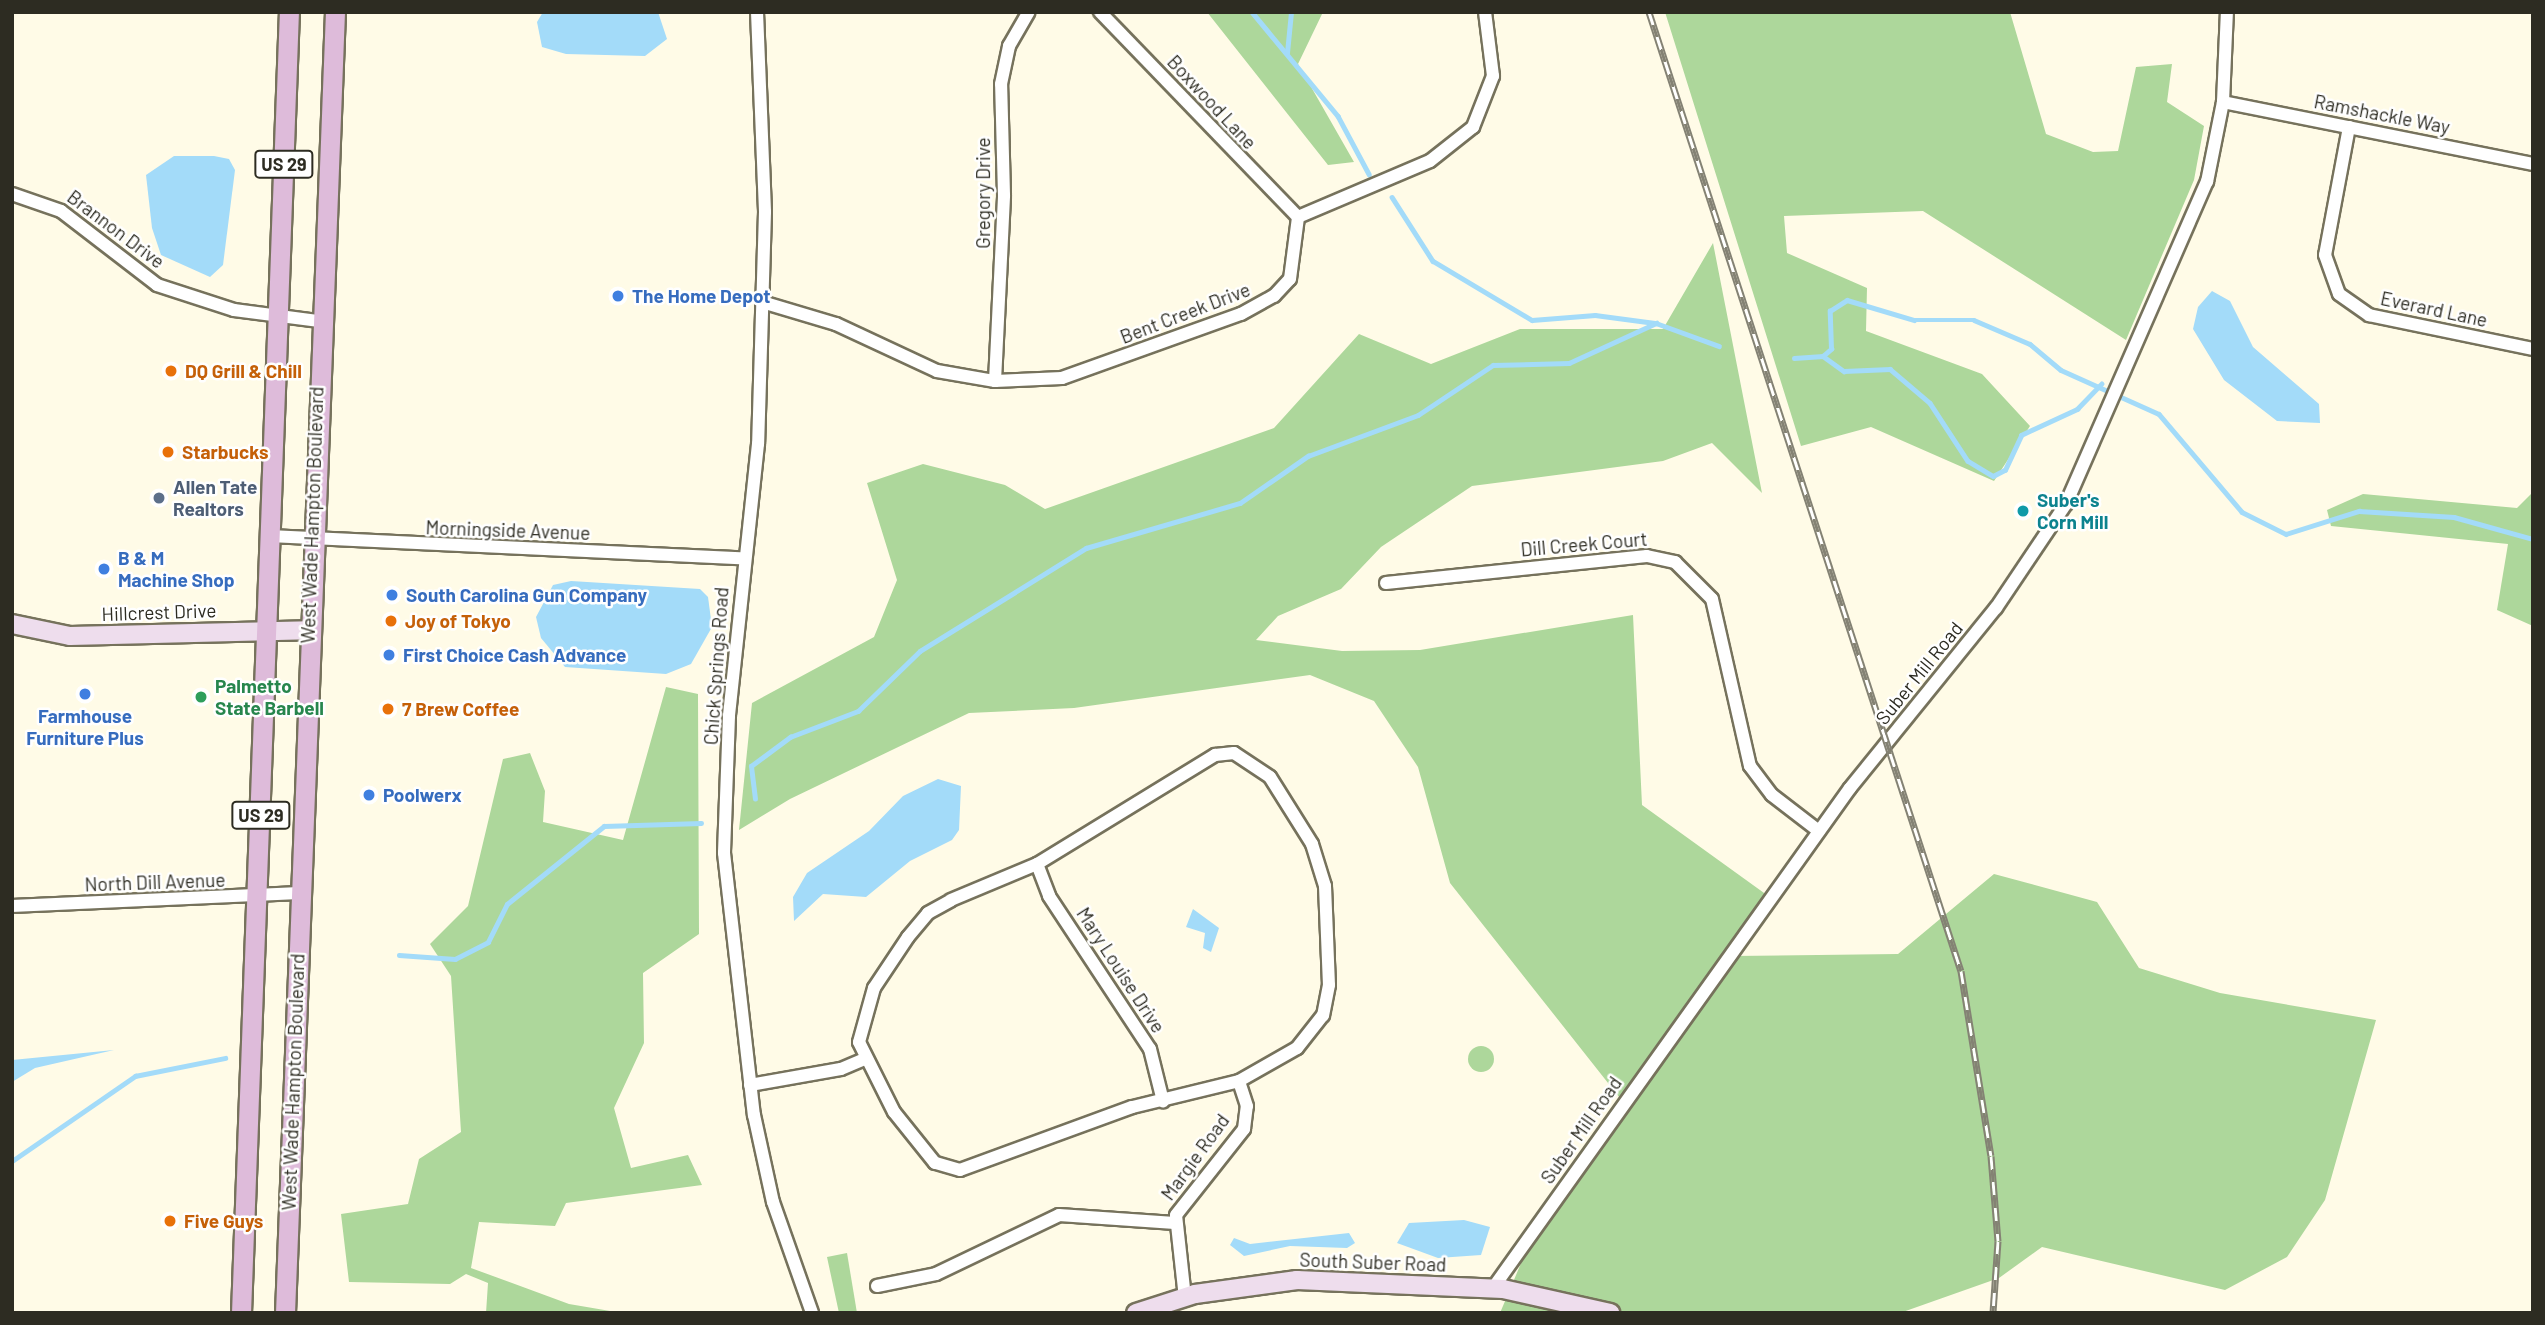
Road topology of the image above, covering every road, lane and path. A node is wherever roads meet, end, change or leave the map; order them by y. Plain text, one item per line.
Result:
1 (289, 12) edge
2 (335, 12) edge
3 (757, 12) edge
4 (1029, 12) edge
5 (1100, 12) edge
6 (1485, 12) edge
7 (2227, 12) edge
8 (2223, 102) junction
9 (2349, 127) junction
10 (2533, 164) edge
11 (12, 194) edge
12 (1298, 217) junction
13 (762, 302) junction
14 (278, 316) junction
15 (319, 321) junction
16 (2533, 349) edge
17 (995, 381) junction
18 (271, 536) junction
19 (311, 540) junction
20 (744, 558) junction
21 (1386, 583) dead end
22 (12, 624) edge
23 (308, 630) junction
24 (267, 632) junction
25 (1819, 831) junction
26 (1037, 864) junction
27 (299, 893) junction
28 (258, 894) junction
29 (12, 906) edge
30 (864, 1059) junction
31 (1239, 1081) junction
32 (750, 1085) junction
33 (1163, 1101) junction
34 (1175, 1223) junction
35 (877, 1286) dead end
36 (1493, 1288) junction
37 (1185, 1298) junction
38 (241, 1313) edge
39 (285, 1313) edge
40 (812, 1313) edge
41 (1136, 1313) edge
42 (1610, 1313) edge

1 - 14 main road, US 29
2 - 15 main road, West Wade Hampton Boulevard / US 29
3 - 13 street, Chick Springs Road
4 - 17 street, Gregory Drive
5 - 12 street, Boxwood Lane
6 - 12 street
7 - 8 street, Suber Mill Road
8 - 9 street, Ramshackle Way
8 - 25 street, Suber Mill Road
9 - 10 street, Ramshackle Way
9 - 16 street, Everard Lane
11 - 14 street, Brannon Drive
12 - 17 street, Bent Creek Drive
13 - 17 street, Bent Creek Drive
13 - 20 street, Chick Springs Road
14 - 15 street, Brannon Drive
14 - 18 main road, US 29
15 - 19 main road, West Wade Hampton Boulevard / US 29
18 - 19 street, Morningside Avenue
18 - 24 main road, US 29
19 - 20 street, Morningside Avenue
19 - 23 main road, West Wade Hampton Boulevard / US 29
20 - 32 street, Chick Springs Road
21 - 25 street, Dill Creek Court
22 - 24 street, Hillcrest Drive
23 - 24 street, Hillcrest Drive
23 - 27 main road, West Wade Hampton Boulevard / US 29
24 - 28 main road, US 29
25 - 36 street, Suber Mill Road
26 - 30 street
26 - 31 street
26 - 33 street, Mary Louise Drive
27 - 28 street, North Dill Avenue
27 - 39 main road, West Wade Hampton Boulevard / US 29
28 - 29 street, North Dill Avenue
28 - 38 main road, US 29
30 - 32 street
30 - 33 street
31 - 33 street
31 - 34 street, Margie Road
32 - 40 street, Chick Springs Road
34 - 35 street
34 - 37 street, Margie Road
36 - 37 street, South Suber Road
36 - 42 street, South Suber Road
37 - 41 street, South Suber Road

